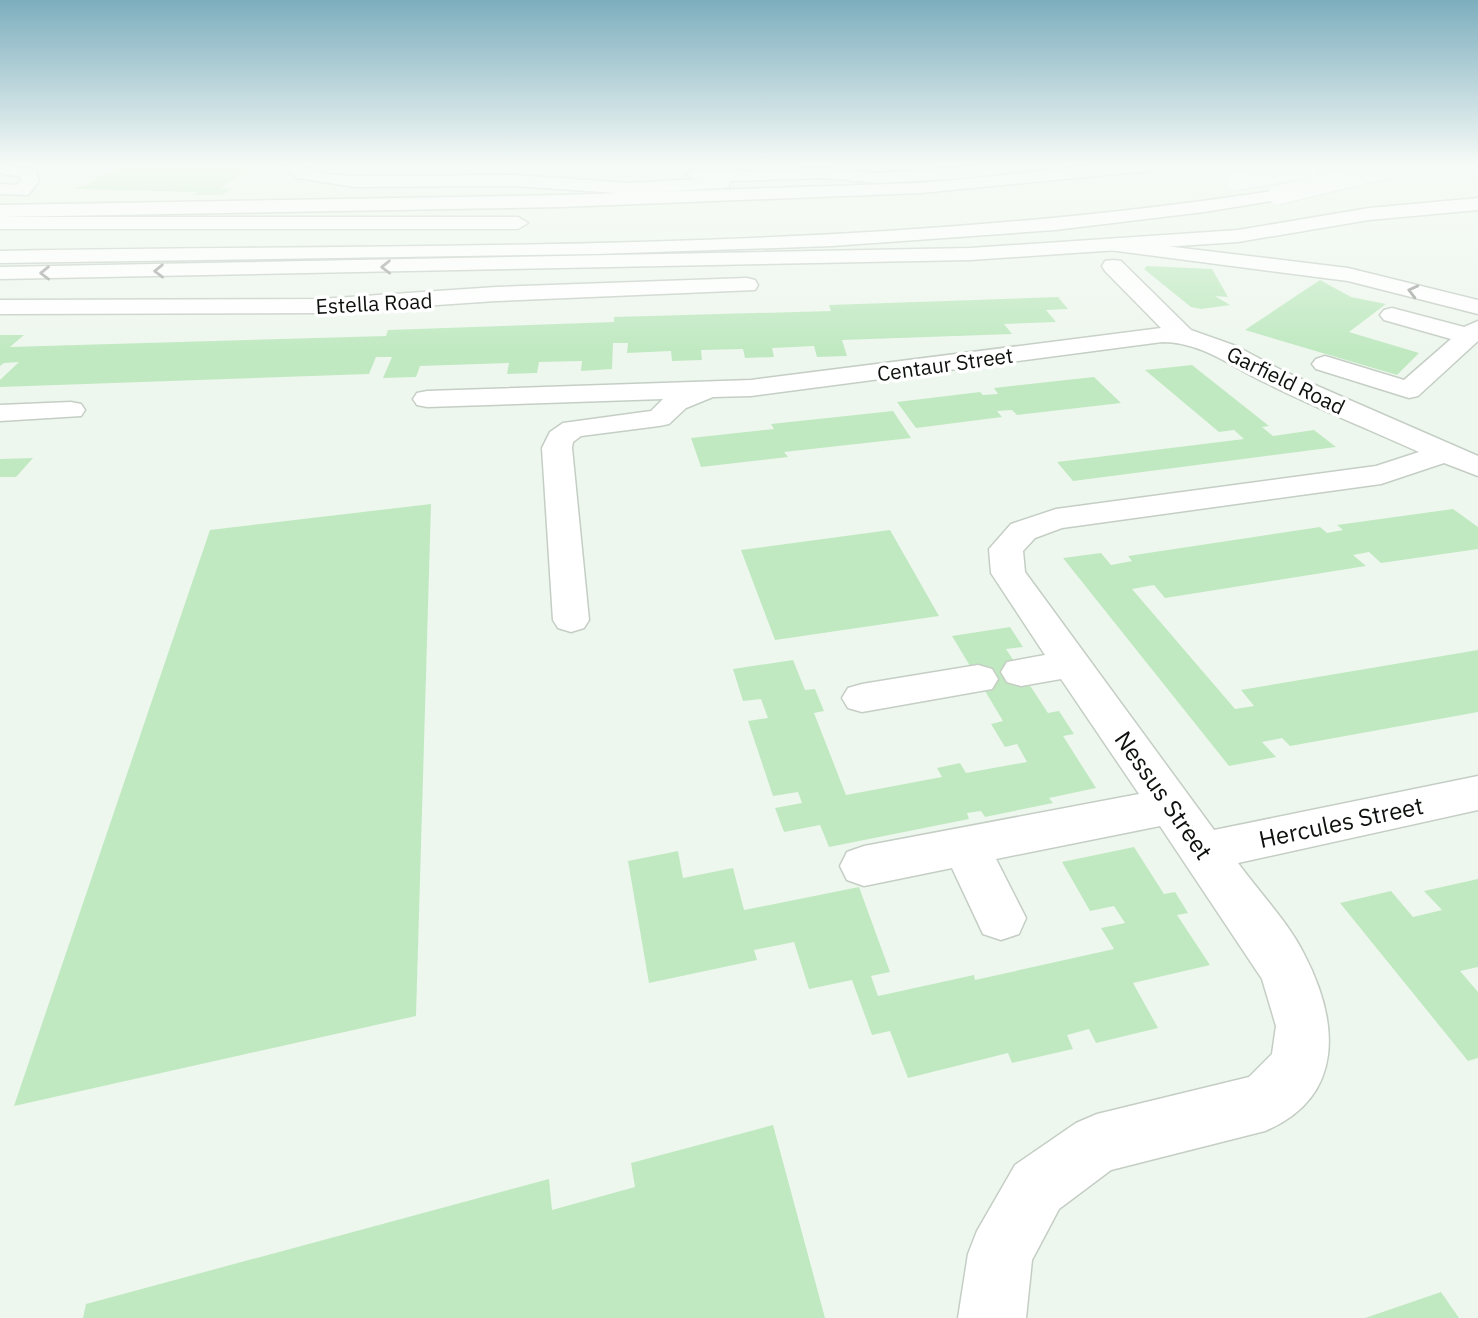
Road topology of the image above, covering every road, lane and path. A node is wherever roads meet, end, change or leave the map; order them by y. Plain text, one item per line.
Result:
1 (1033, 228) edge
2 (1289, 228) edge
3 (0, 245) edge
4 (287, 252) junction
5 (1114, 256) junction
6 (0, 257) edge
7 (0, 273) edge
8 (1371, 281) junction
9 (747, 285) dead end
10 (1478, 290) edge
11 (0, 307) edge
12 (1478, 307) edge
13 (1392, 315) dead end
14 (1473, 332) edge
15 (1182, 335) junction
16 (1325, 364) dead end
17 (708, 390) junction
18 (427, 399) dead end
19 (71, 410) dead end
20 (16, 418) edge
21 (1461, 460) edge
22 (571, 620) dead end
23 (1072, 664) junction
24 (1021, 672) dead end
25 (978, 679) dead end
26 (862, 698) dead end
27 (1478, 793) edge
28 (1172, 806) junction
29 (965, 847) junction
30 (1204, 851) junction
31 (864, 866) dead end
32 (1001, 918) dead end
33 (992, 1318) edge

1 - 4 main road, bridge
2 - 5 main road
3 - 4 main road
4 - 6 main road
5 -> 7 main road
5 - 8 main road
5 - 15 main road, Garfield Road
8 - 10 main road
12 -> 8 main road
9 - 11 main road, Estella Road
13 - 14 main road
14 - 16 main road
15 - 17 main road, Centaur Street
15 - 21 main road, Garfield Road
17 - 18 main road, Centaur Street
17 - 22 main road, Centaur Street
19 - 20 main road
21 - 23 main road, Nessus Street
23 - 24 main road
23 - 28 main road, Nessus Street
25 - 26 main road
27 - 30 main road, Hercules Street
28 - 29 main road
28 - 30 main road, Nessus Street
29 - 31 main road
29 - 32 main road
30 - 33 main road, Nessus Street

